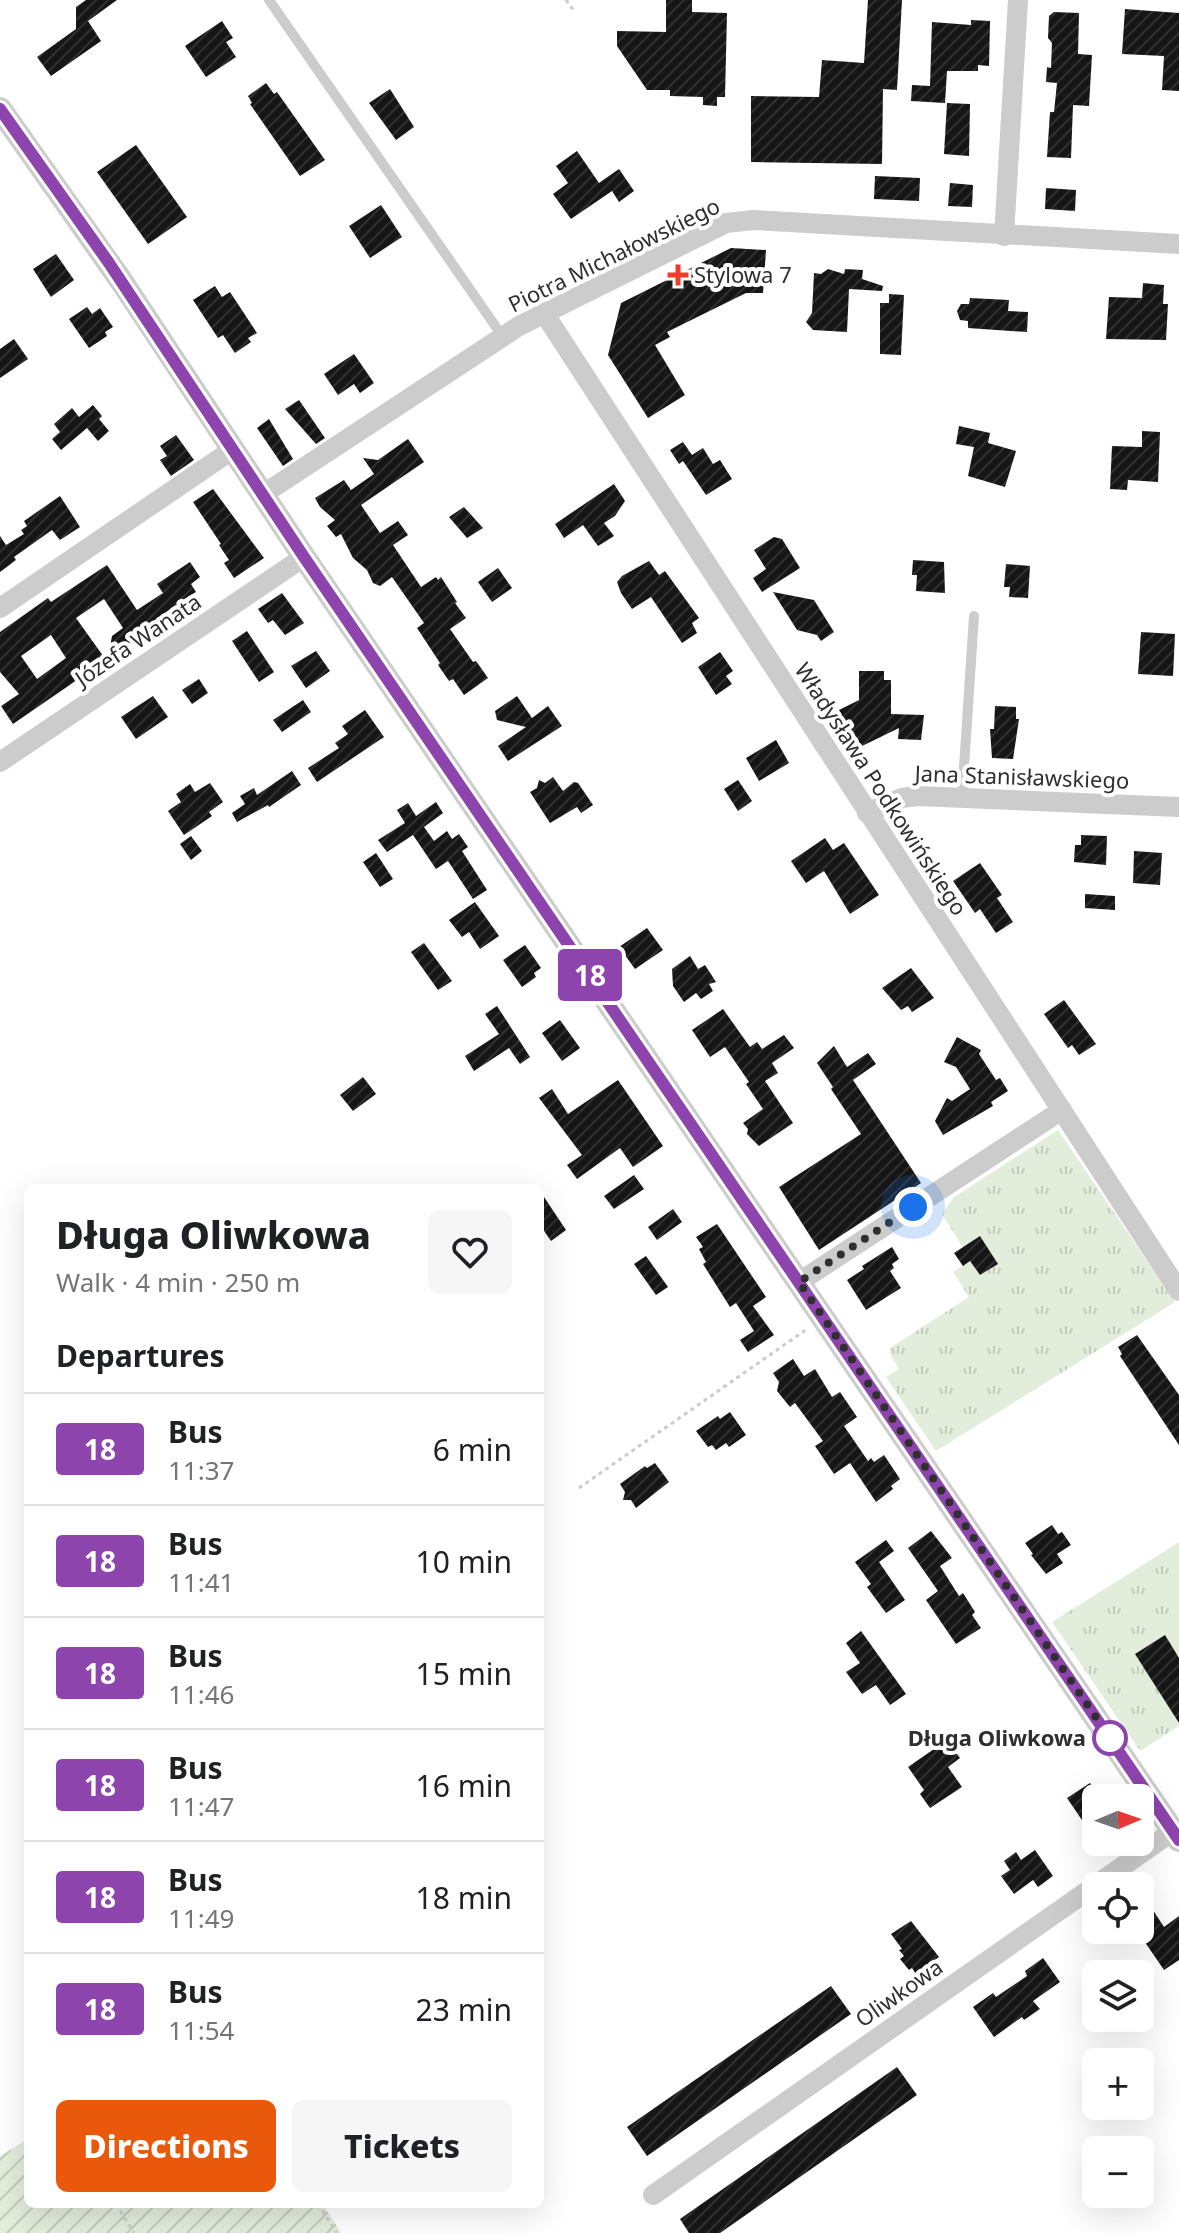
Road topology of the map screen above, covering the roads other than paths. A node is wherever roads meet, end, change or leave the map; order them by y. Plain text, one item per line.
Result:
1 (269, 0) edge
2 (1018, 0) edge
3 (0, 109) edge
4 (1004, 236) junction
5 (1179, 244) edge
6 (544, 313) junction
7 (503, 337) junction
8 (232, 450) junction
9 (262, 495) junction
10 (304, 557) junction
11 (0, 608) edge
12 (974, 616) dead end
13 (0, 762) edge
14 (962, 797) junction
15 (1179, 807) edge
16 (867, 813) junction
17 (1062, 1110) junction
18 (799, 1282) junction
19 (1179, 1291) edge
20 (1176, 1836) edge
21 (653, 2195) dead end

1 - 7 lane
2 - 4 street
3 - 8 street
4 - 5 street, Piotra Michałowskiego
4 - 6 street, Piotra Michałowskiego
6 - 7 street, Piotra Michałowskiego
6 - 16 street, Władysława Podkowińskiego
7 - 9 street, Piotra Michałowskiego
8 - 9 street
8 - 11 street
9 - 10 street
10 - 13 street, Józefa Wanata
10 - 18 street
12 - 14 lane
14 - 15 street, Jana Stanisławskiego
14 - 16 street, Jana Stanisławskiego
16 - 17 street, Władysława Podkowińskiego
17 - 18 street
17 - 19 street, Władysława Podkowińskiego
18 - 20 street
20 - 21 street, Oliwkowa

